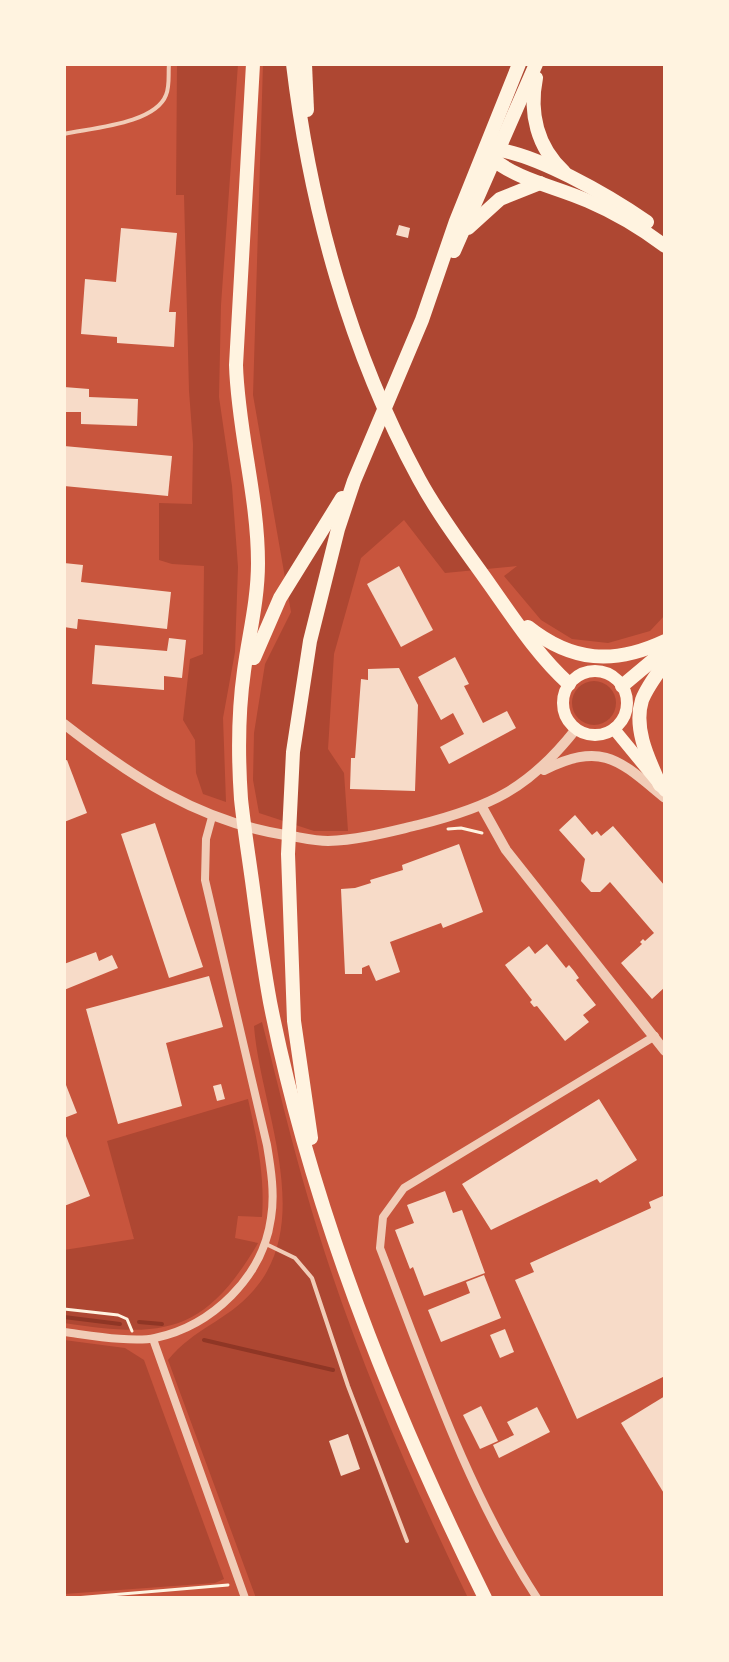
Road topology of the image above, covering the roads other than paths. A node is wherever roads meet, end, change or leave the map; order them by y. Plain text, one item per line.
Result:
1 (169, 64) edge
2 (253, 64) edge
3 (293, 64) edge
4 (305, 64) edge
5 (519, 64) edge
6 (538, 64) edge
7 (64, 134) edge
8 (490, 152) junction
9 (570, 178) junction
10 (540, 183) junction
11 (314, 190) junction
12 (462, 234) junction
13 (665, 238) edge
14 (665, 246) edge
15 (422, 320) junction
16 (354, 481) junction
17 (502, 602) junction
18 (665, 641) edge
19 (665, 650) edge
20 (665, 663) edge
21 (569, 684) junction
22 (622, 686) junction
23 (241, 700) junction
24 (64, 724) edge
25 (576, 729) junction
26 (614, 729) junction
27 (538, 772) junction
28 (663, 791) edge
29 (482, 807) junction
30 (212, 817) junction
31 (655, 1036) junction
32 (665, 1051) edge
33 (323, 1201) junction
34 (266, 1243) junction
35 (64, 1332) edge
36 (153, 1339) junction
37 (407, 1541) dead end
38 (245, 1598) edge
39 (485, 1598) edge
40 (537, 1598) edge

1 - 7 lane
2 - 23 highway
3 - 11 highway
4 - 11 highway
5 - 8 highway
6 - 8 highway
6 - 9 highway
8 - 9 highway
8 - 10 highway
8 - 12 highway
8 - 15 highway
9 - 13 highway
10 - 12 highway
10 - 14 highway
11 - 17 highway
12 - 15 highway
15 - 16 highway
16 - 23 highway
16 - 33 highway
17 - 18 highway
17 - 21 highway
19 - 22 highway
20 - 28 highway
21 - 22 main road
21 - 25 main road
22 - 26 main road
23 - 33 highway
24 - 30 street
25 - 26 main road
25 - 27 street
26 - 28 main road
27 - 28 street
27 - 29 street
29 - 30 street
29 - 31 street
30 - 34 street
31 - 32 street
31 - 40 street
33 - 39 highway
34 - 36 street
34 - 37 lane
35 - 36 street
36 - 38 street

